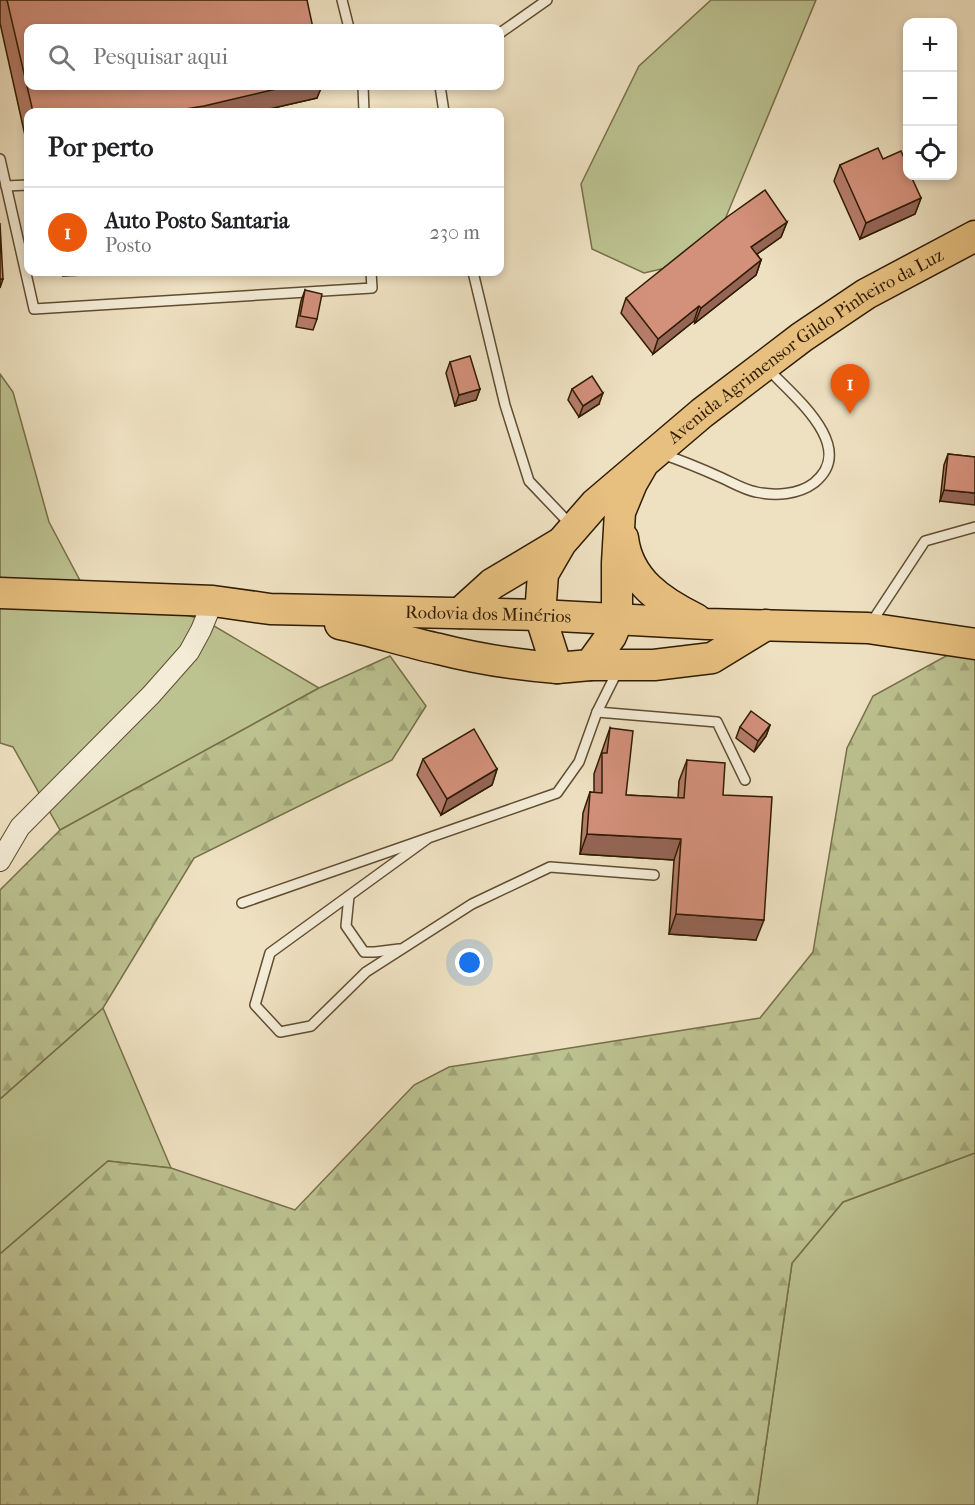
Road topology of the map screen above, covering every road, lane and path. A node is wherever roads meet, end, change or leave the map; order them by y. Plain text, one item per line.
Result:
1 (342, 0) edge
2 (547, 0) edge
3 (348, 24) edge
4 (504, 30) edge
5 (366, 90) edge
6 (441, 90) edge
7 (364, 108) edge
8 (443, 108) edge
9 (0, 159) edge
10 (24, 185) edge
11 (6, 186) junction
12 (975, 236) edge
13 (24, 265) edge
14 (26, 276) edge
15 (371, 276) edge
16 (474, 276) edge
17 (764, 366) junction
18 (650, 458) junction
19 (620, 512) junction
20 (975, 527) edge
21 (568, 536) junction
22 (0, 593) edge
23 (213, 601) junction
24 (270, 609) junction
25 (460, 613) junction
26 (540, 615) junction
27 (616, 618) junction
28 (707, 624) junction
29 (766, 625) junction
30 (868, 628) junction
31 (975, 644) edge
32 (590, 665) junction
33 (620, 665) junction
34 (557, 668) junction
35 (597, 712) junction
36 (745, 780) dead end
37 (427, 839) junction
38 (0, 861) edge
39 (654, 875) dead end
40 (349, 896) junction
41 (242, 903) dead end
42 (403, 948) junction

1 - 3 lane
2 - 4 lane
5 - 7 lane
6 - 8 lane
9 - 11 lane
10 - 11 lane
11 - 13 lane
12 - 17 main road, Avenida Agrimensor Gildo Pinheiro da Luz
14 - 15 lane
16 - 21 lane
17 - 18 main road, Avenida Agrimensor Gildo Pinheiro da Luz
17 - 18 lane
18 - 19 main road, Avenida Agrimensor Gildo Pinheiro da Luz
18 - 21 main road, Avenida Agrimensor Gildo Pinheiro da Luz
19 - 27 main road, Avenida Agrimensor Gildo Pinheiro da Luz
19 - 28 main road
20 - 30 lane
21 - 25 main road
21 - 26 main road, Avenida Agrimensor Gildo Pinheiro da Luz
22 - 23 main road, Rodovia dos Minérios
23 - 24 main road, Rodovia dos Minérios
23 - 38 street
24 - 25 main road, Rodovia dos Minérios
24 - 34 main road
25 - 26 main road, Rodovia dos Minérios
26 - 27 main road, Rodovia dos Minérios
26 - 34 main road
27 - 28 main road, Rodovia dos Minérios
27 - 32 main road
28 - 29 main road, Rodovia dos Minérios
29 - 30 main road, Rodovia dos Minérios
29 - 33 main road
30 - 31 main road, Rodovia dos Minérios
32 - 33 main road
32 - 34 main road
33 - 35 lane
35 - 36 lane
35 - 37 lane
37 - 40 lane
37 - 41 lane
39 - 42 lane
40 - 42 lane
40 - 42 lane

